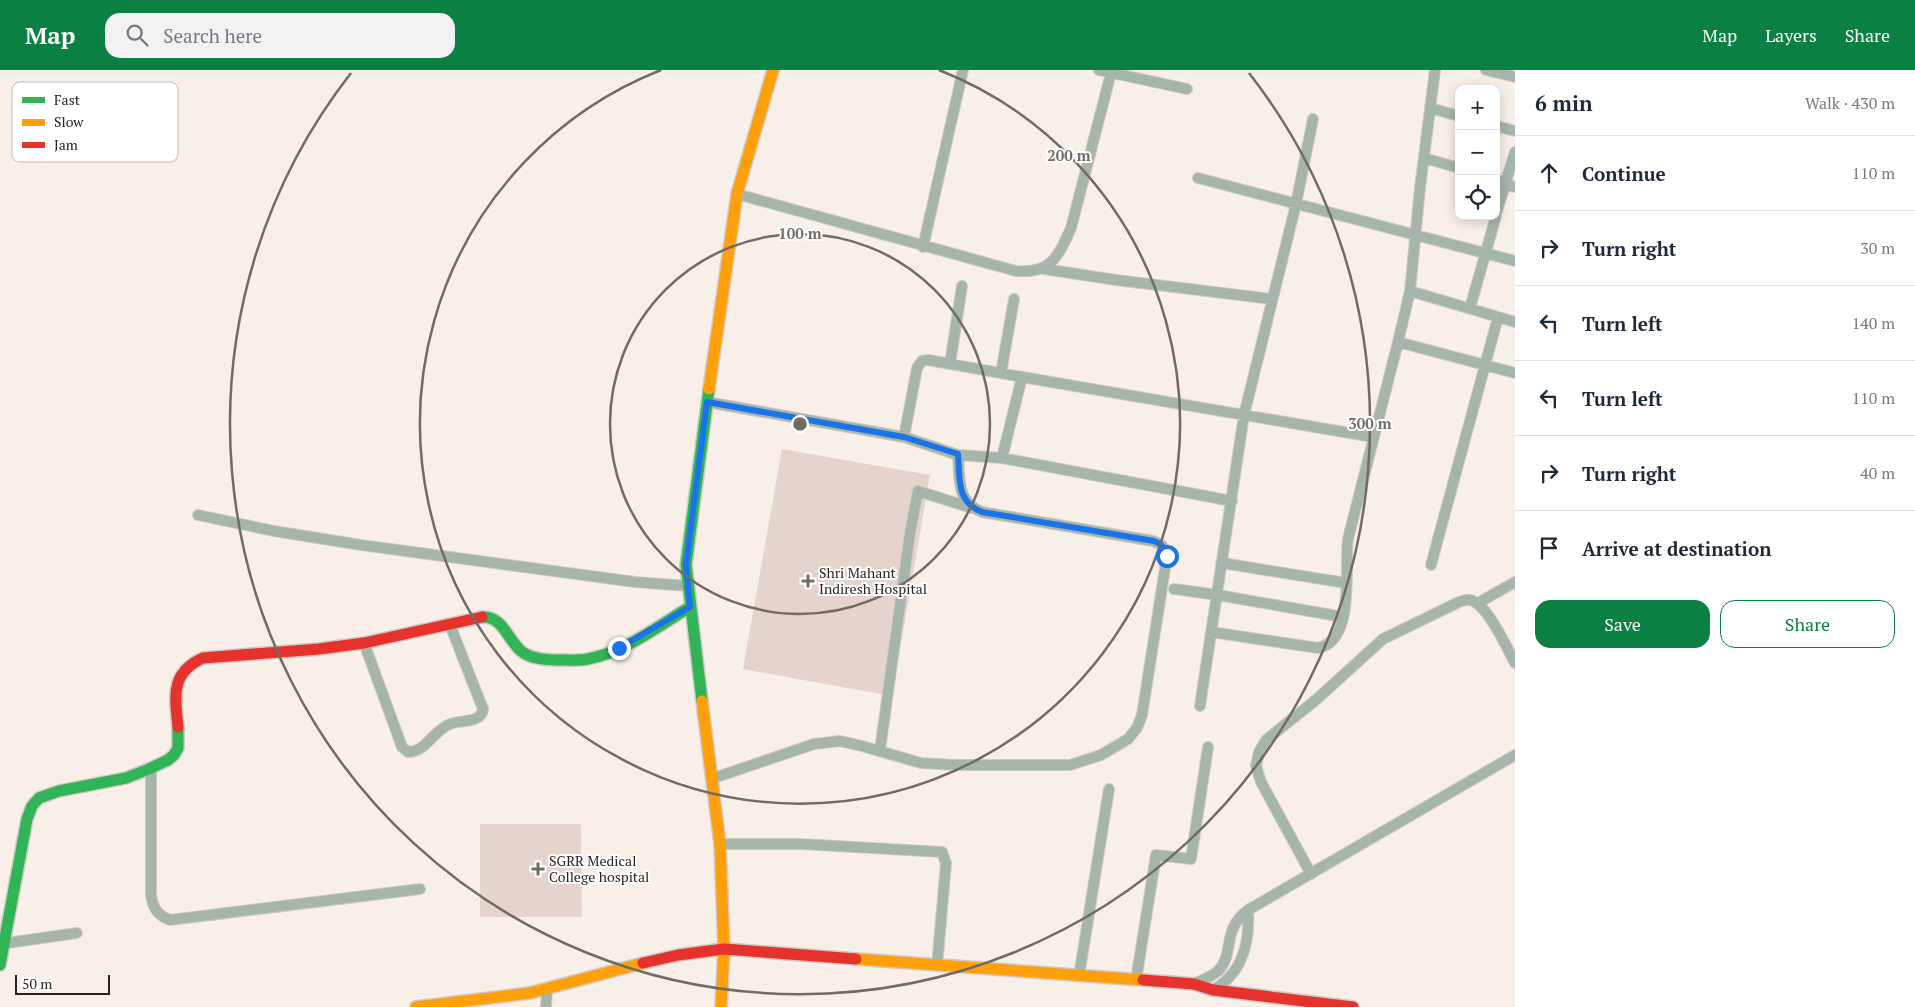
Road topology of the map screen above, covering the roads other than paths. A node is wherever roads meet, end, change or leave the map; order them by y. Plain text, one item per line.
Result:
1 (773, 70) edge
2 (963, 70) edge
3 (1099, 70) edge
4 (1436, 70) edge
5 (1486, 70) edge
6 (1111, 73) junction
7 (1515, 77) edge
8 (1187, 89) dead end
9 (1430, 108) junction
10 (1455, 115) edge
11 (1313, 119) dead end
12 (1500, 127) edge
13 (1515, 131) edge
14 (1515, 152) edge
15 (1424, 158) junction
16 (1455, 167) edge
17 (1198, 178) dead end
18 (1506, 183) edge
19 (737, 194) junction
20 (1500, 202) edge
21 (1296, 204) junction
22 (1495, 220) edge
23 (1416, 235) junction
24 (923, 247) junction
25 (1485, 253) junction
26 (1515, 261) edge
27 (1044, 269) junction
28 (962, 286) dead end
29 (1410, 291) junction
30 (1014, 299) dead end
31 (1272, 299) junction
32 (1470, 308) junction
33 (1498, 317) junction
34 (1515, 322) edge
35 (1398, 342) junction
36 (950, 364) junction
37 (1485, 365) junction
38 (1001, 373) junction
39 (1515, 373) edge
40 (1022, 377) junction
41 (707, 402) junction
42 (1244, 415) junction
43 (904, 437) junction
44 (1373, 437) junction
45 (958, 454) junction
46 (1002, 458) junction
47 (1232, 501) junction
48 (972, 508) junction
49 (198, 515) dead end
50 (1222, 563) junction
51 (1431, 565) dead end
52 (1515, 582) edge
53 (1346, 583) junction
54 (688, 586) junction
55 (1174, 589) dead end
56 (1218, 594) junction
57 (1478, 603) junction
58 (690, 607) junction
59 (1343, 617) junction
60 (450, 625) junction
61 (1212, 632) junction
62 (364, 643) junction
63 (1515, 663) edge
64 (1200, 706) dead end
65 (1208, 747) dead end
66 (880, 750) junction
67 (1515, 755) edge
68 (155, 767) junction
69 (711, 779) junction
70 (1109, 789) dead end
71 (720, 841) junction
72 (1311, 874) junction
73 (420, 889) dead end
74 (1248, 910) junction
75 (77, 933) dead end
76 (2, 944) edge
77 (724, 949) junction
78 (0, 965) edge
79 (937, 966) junction
80 (1079, 976) junction
81 (1136, 980) junction
82 (1194, 984) junction
83 (547, 990) junction
84 (1213, 990) junction
85 (416, 1007) edge
86 (546, 1007) edge
87 (721, 1007) edge
88 (1353, 1007) edge

1 - 19 street
2 - 24 street
3 - 6 street
4 - 9 street
5 - 7 street
6 - 8 street
6 - 27 street
9 - 10 street
9 - 15 street
11 - 21 street
12 - 13 street
14 - 18 street
15 - 16 street
15 - 23 street
17 - 21 street
18 - 20 street
19 - 24 street
19 - 41 street
21 - 23 street
21 - 31 street
22 - 25 street
23 - 25 street
23 - 29 street
24 - 27 street
25 - 26 street
25 - 32 street
27 - 31 street
28 - 36 street
29 - 32 street
29 - 35 street
30 - 38 street
31 - 42 street
32 - 33 street
33 - 34 street
33 - 37 street
35 - 37 street
35 - 44 street
36 - 38 street
36 - 43 street
37 - 39 street
37 - 51 street
38 - 40 street
40 - 42 street
40 - 46 street
41 - 43 street
41 - 54 street
42 - 44 street
42 - 47 street
43 - 45 street
44 - 53 street
45 - 46 street
45 - 48 street
46 - 47 street
47 - 50 street
48 - 66 street
48 - 66 street
49 - 54 street
50 - 53 street
50 - 56 street
52 - 57 street
53 - 59 street
54 - 58 street
55 - 56 street
56 - 59 street
56 - 61 street
57 - 63 street
57 - 72 street
58 - 60 street
58 - 69 street
59 - 61 street
60 - 62 street
60 - 62 street
61 - 64 street
62 - 68 street
65 - 81 street
66 - 69 street
67 - 72 street
68 - 73 street
68 - 76 street
69 - 71 street
70 - 80 street
71 - 77 street
71 - 79 street
72 - 74 street
74 - 82 street
74 - 84 street
75 - 76 street
76 - 78 street
77 - 79 street
77 - 83 street
77 - 87 street
79 - 80 street
80 - 81 street
81 - 82 street
82 - 84 street
83 - 85 street
83 - 86 street
84 - 88 street

